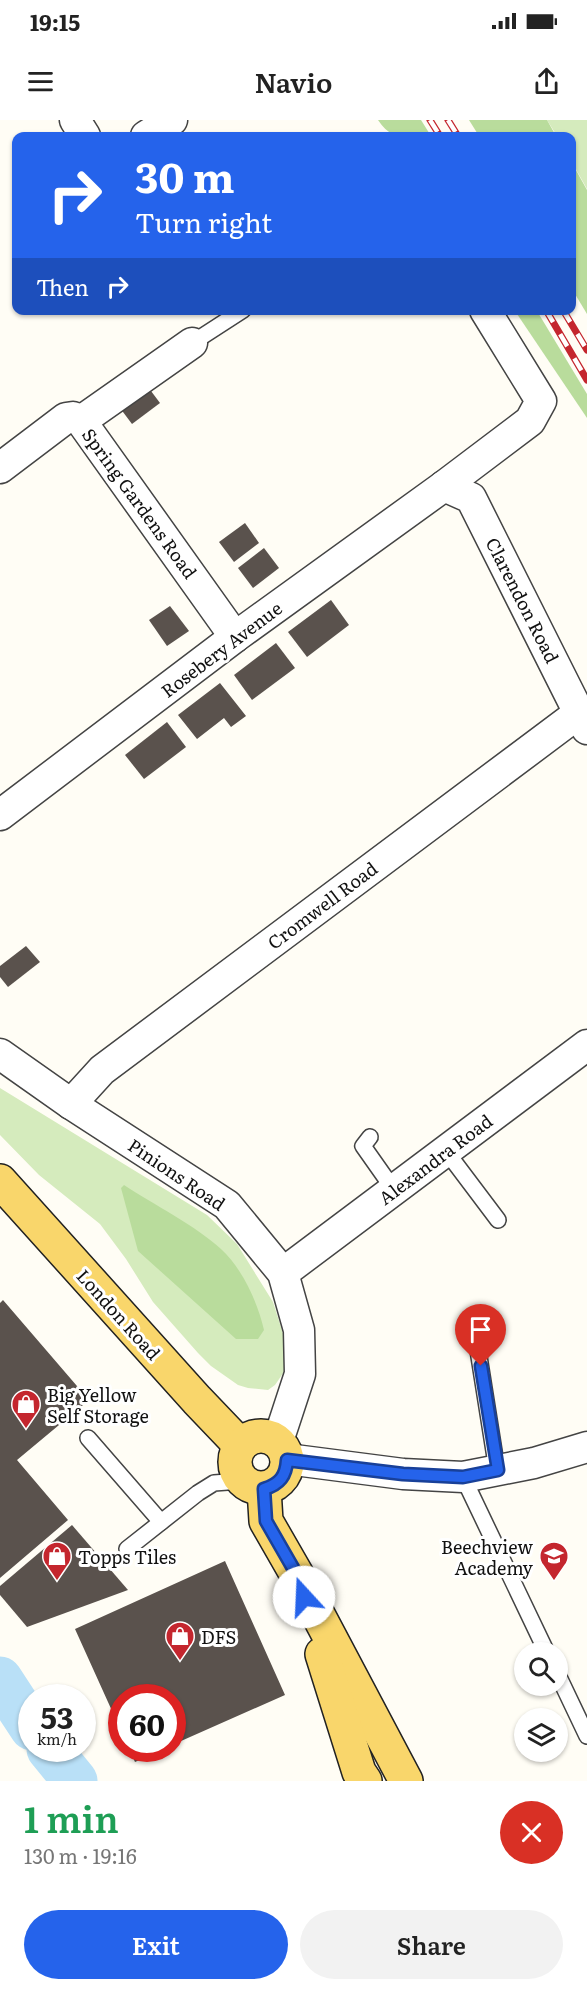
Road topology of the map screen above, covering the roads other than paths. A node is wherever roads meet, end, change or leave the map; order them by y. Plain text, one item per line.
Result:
1 (172, 120) edge
2 (152, 132) edge
3 (235, 315) edge
4 (488, 315) edge
5 (192, 342) joint
6 (81, 421) junction
7 (0, 468) edge
8 (444, 486) junction
9 (235, 636) junction
10 (583, 721) edge
11 (0, 814) edge
12 (587, 1045) edge
13 (0, 1054) edge
14 (71, 1104) junction
15 (370, 1137) dead end
16 (446, 1150) junction
17 (1, 1182) edge
18 (394, 1190) junction
19 (498, 1220) dead end
20 (283, 1273) junction
21 (488, 1320) dead end
22 (88, 1438) dead end
23 (240, 1445) junction
24 (587, 1447) edge
25 (283, 1450) junction
26 (498, 1470) junction
27 (463, 1477) junction
28 (253, 1485) junction
29 (161, 1522) junction
30 (127, 1549) dead end
31 (297, 1575) junction
32 (542, 1642) edge
33 (344, 1663) junction
34 (568, 1696) edge
35 (587, 1736) edge
36 (359, 1778) edge
37 (390, 1781) edge
38 (406, 1781) edge

1 - 2 street
3 - 5 lane
4 - 8 street, Rosebery Avenue
5 - 6 street
6 - 7 street, Spring Gardens Road
6 - 9 street, Spring Gardens Road
8 - 9 street, Rosebery Avenue
8 - 10 street, Clarendon Road
9 - 11 street, Rosebery Avenue
10 - 14 street, Cromwell Road
12 - 16 street, Alexandra Road
13 - 14 street, Pinions Road
14 - 20 street, Pinions Road
15 - 18 lane
16 - 18 street, Alexandra Road
16 - 19 lane
17 - 23 main road, London Road
18 - 20 street, Alexandra Road
20 - 25 street, Pinions Road
21 - 26 lane
22 - 29 lane
23 - 25 main road
23 - 28 main road
24 - 26 street
25 - 27 street
25 - 28 main road
26 - 27 street
27 - 32 lane
28 - 29 lane
28 - 31 main road
29 - 30 lane
31 - 33 main road
31 - 36 main road
33 - 37 main road
33 - 38 main road
34 - 35 lane

